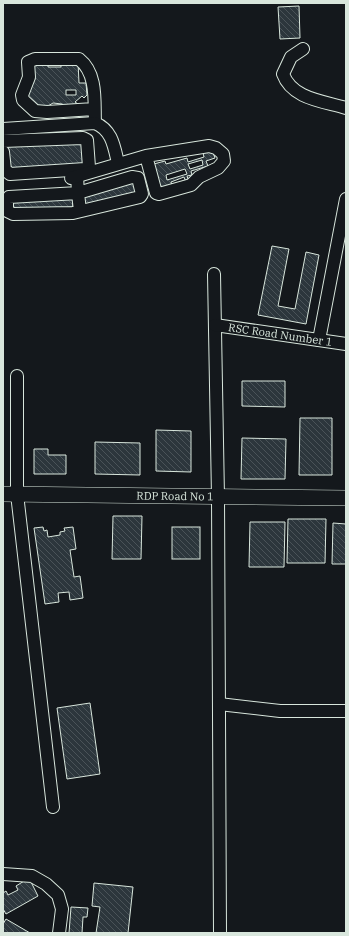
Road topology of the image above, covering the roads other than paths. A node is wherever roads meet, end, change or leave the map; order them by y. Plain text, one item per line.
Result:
1 (303, 48) dead end
2 (346, 108) edge
3 (94, 109) junction
4 (95, 123) junction
5 (3, 129) edge
6 (3, 141) edge
7 (3, 152) edge
8 (146, 156) junction
9 (118, 163) junction
10 (78, 193) junction
11 (346, 199) edge
12 (80, 212) junction
13 (214, 274) dead end
14 (215, 325) junction
15 (319, 340) junction
16 (346, 344) edge
17 (17, 376) dead end
18 (10, 494) edge
19 (218, 497) junction
20 (346, 498) edge
21 (219, 704) junction
22 (346, 711) edge
23 (53, 807) dead end
24 (3, 874) edge
25 (59, 933) edge
26 (220, 933) edge

1 - 2 street
3 - 3 street
3 - 4 street
4 - 5 street
4 - 9 street
6 - 7 street
8 - 8 street
8 - 9 street
9 - 10 street
10 - 12 street
10 - 12 street
10 - 12 street
11 - 15 street
13 - 14 street
14 - 15 street, RSC Road Number 1
14 - 19 street
15 - 16 street, RSC Road Number 1
17 - 18 street
18 - 19 street, RDP Road No 1
18 - 23 street
19 - 20 street, RDP Road No 1
19 - 21 street
21 - 22 street
21 - 26 street
24 - 25 street

